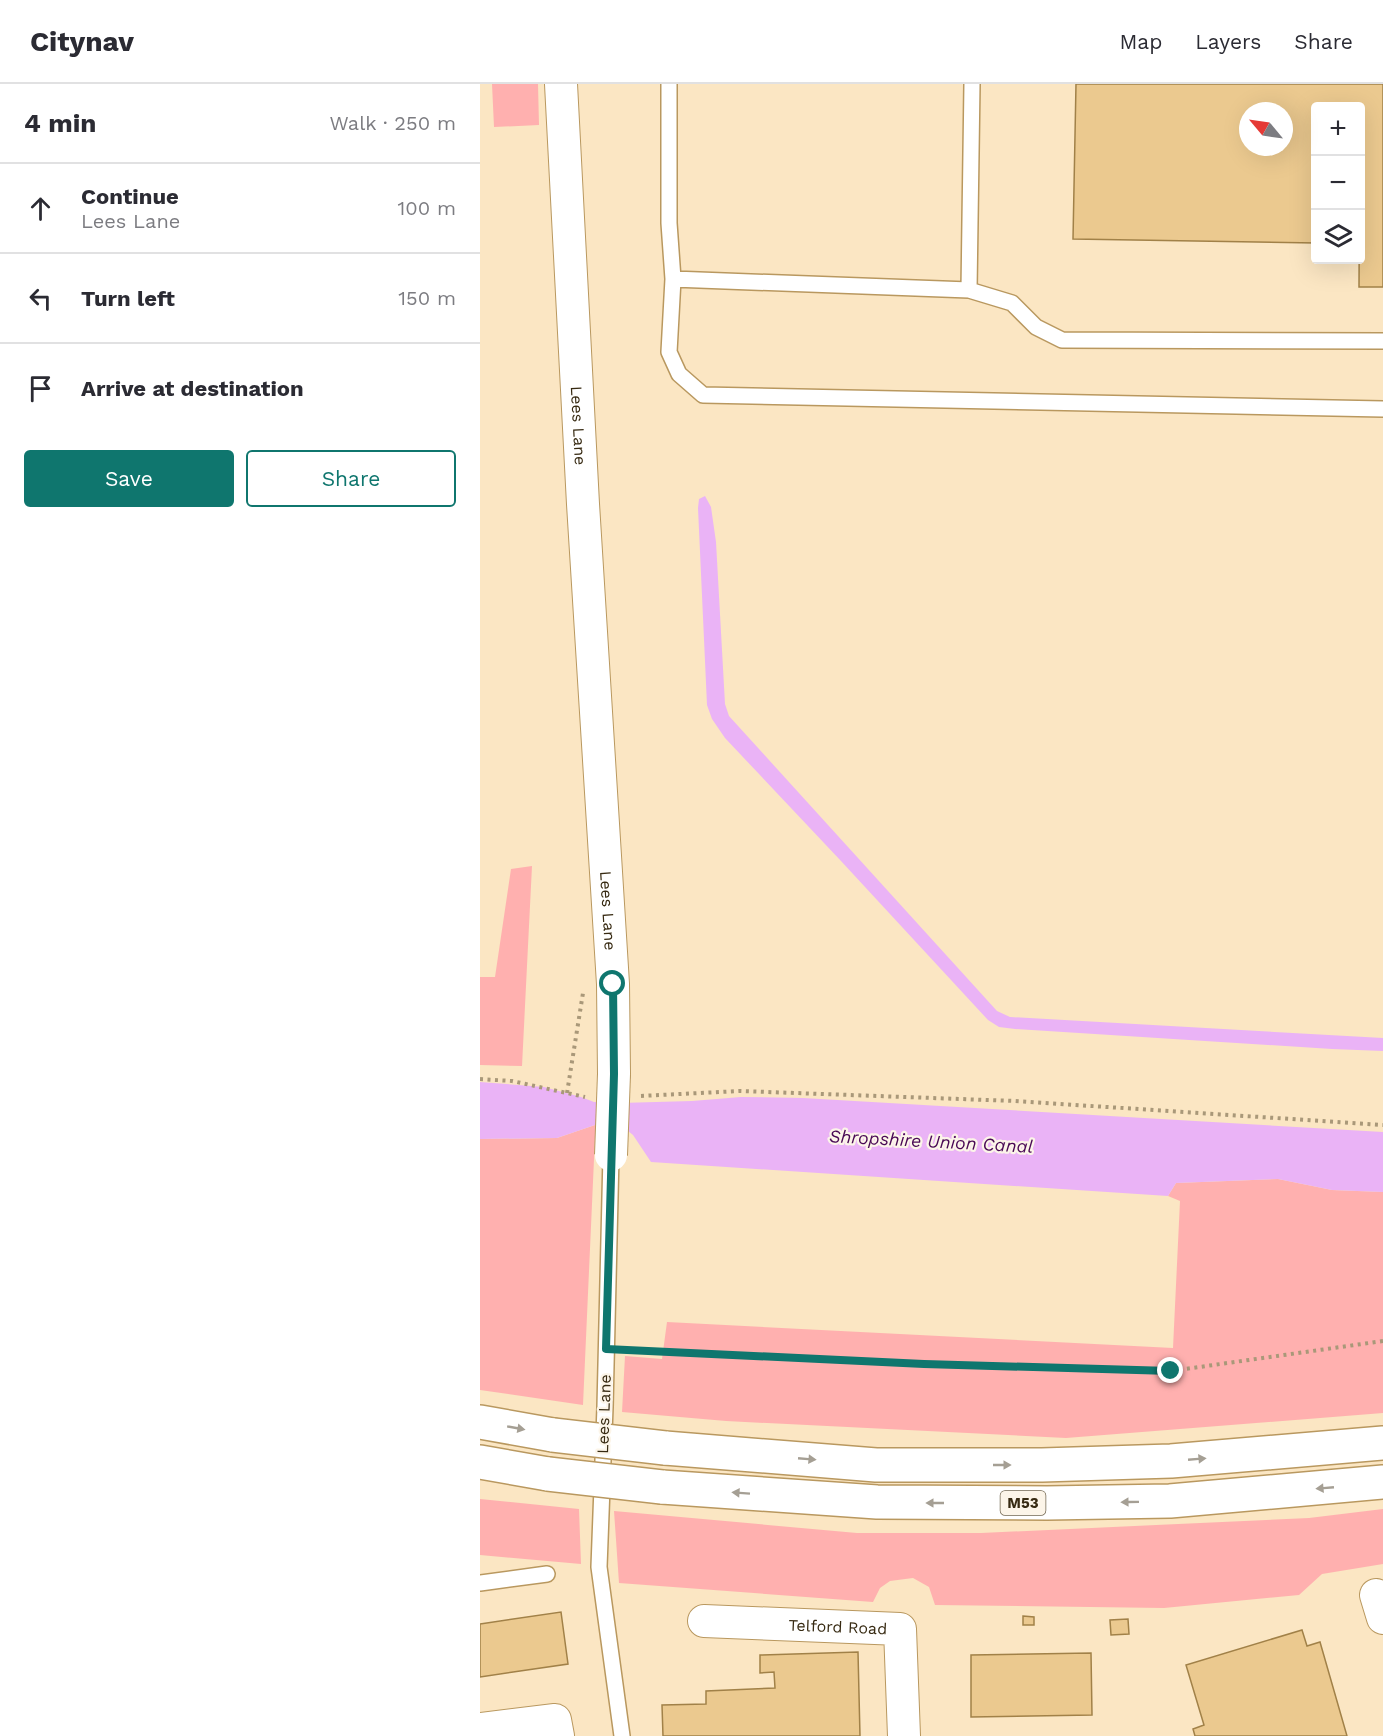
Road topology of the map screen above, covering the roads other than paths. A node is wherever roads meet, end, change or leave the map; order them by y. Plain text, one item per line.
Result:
1 (561, 84) edge
2 (669, 84) edge
3 (972, 84) edge
4 (673, 279) junction
5 (969, 290) junction
6 (1383, 341) edge
7 (1383, 409) edge
8 (611, 1155) joint
9 (480, 1422) edge
10 (1383, 1443) edge
11 (480, 1462) edge
12 (1383, 1482) edge
13 (547, 1574) dead end
14 (480, 1583) edge
15 (704, 1621) dead end
16 (480, 1729) edge
17 (558, 1736) edge
18 (622, 1736) edge
19 (904, 1736) edge

1 - 8 street, Lees Lane, bridge
2 - 4 lane
3 - 5 lane
4 - 5 lane
4 - 7 lane
5 - 6 lane
8 - 18 lane, Lees Lane
9 -> 10 highway, bridge
12 -> 11 highway, M53, bridge
13 - 14 lane
15 - 19 street, Telford Road
16 - 17 street

